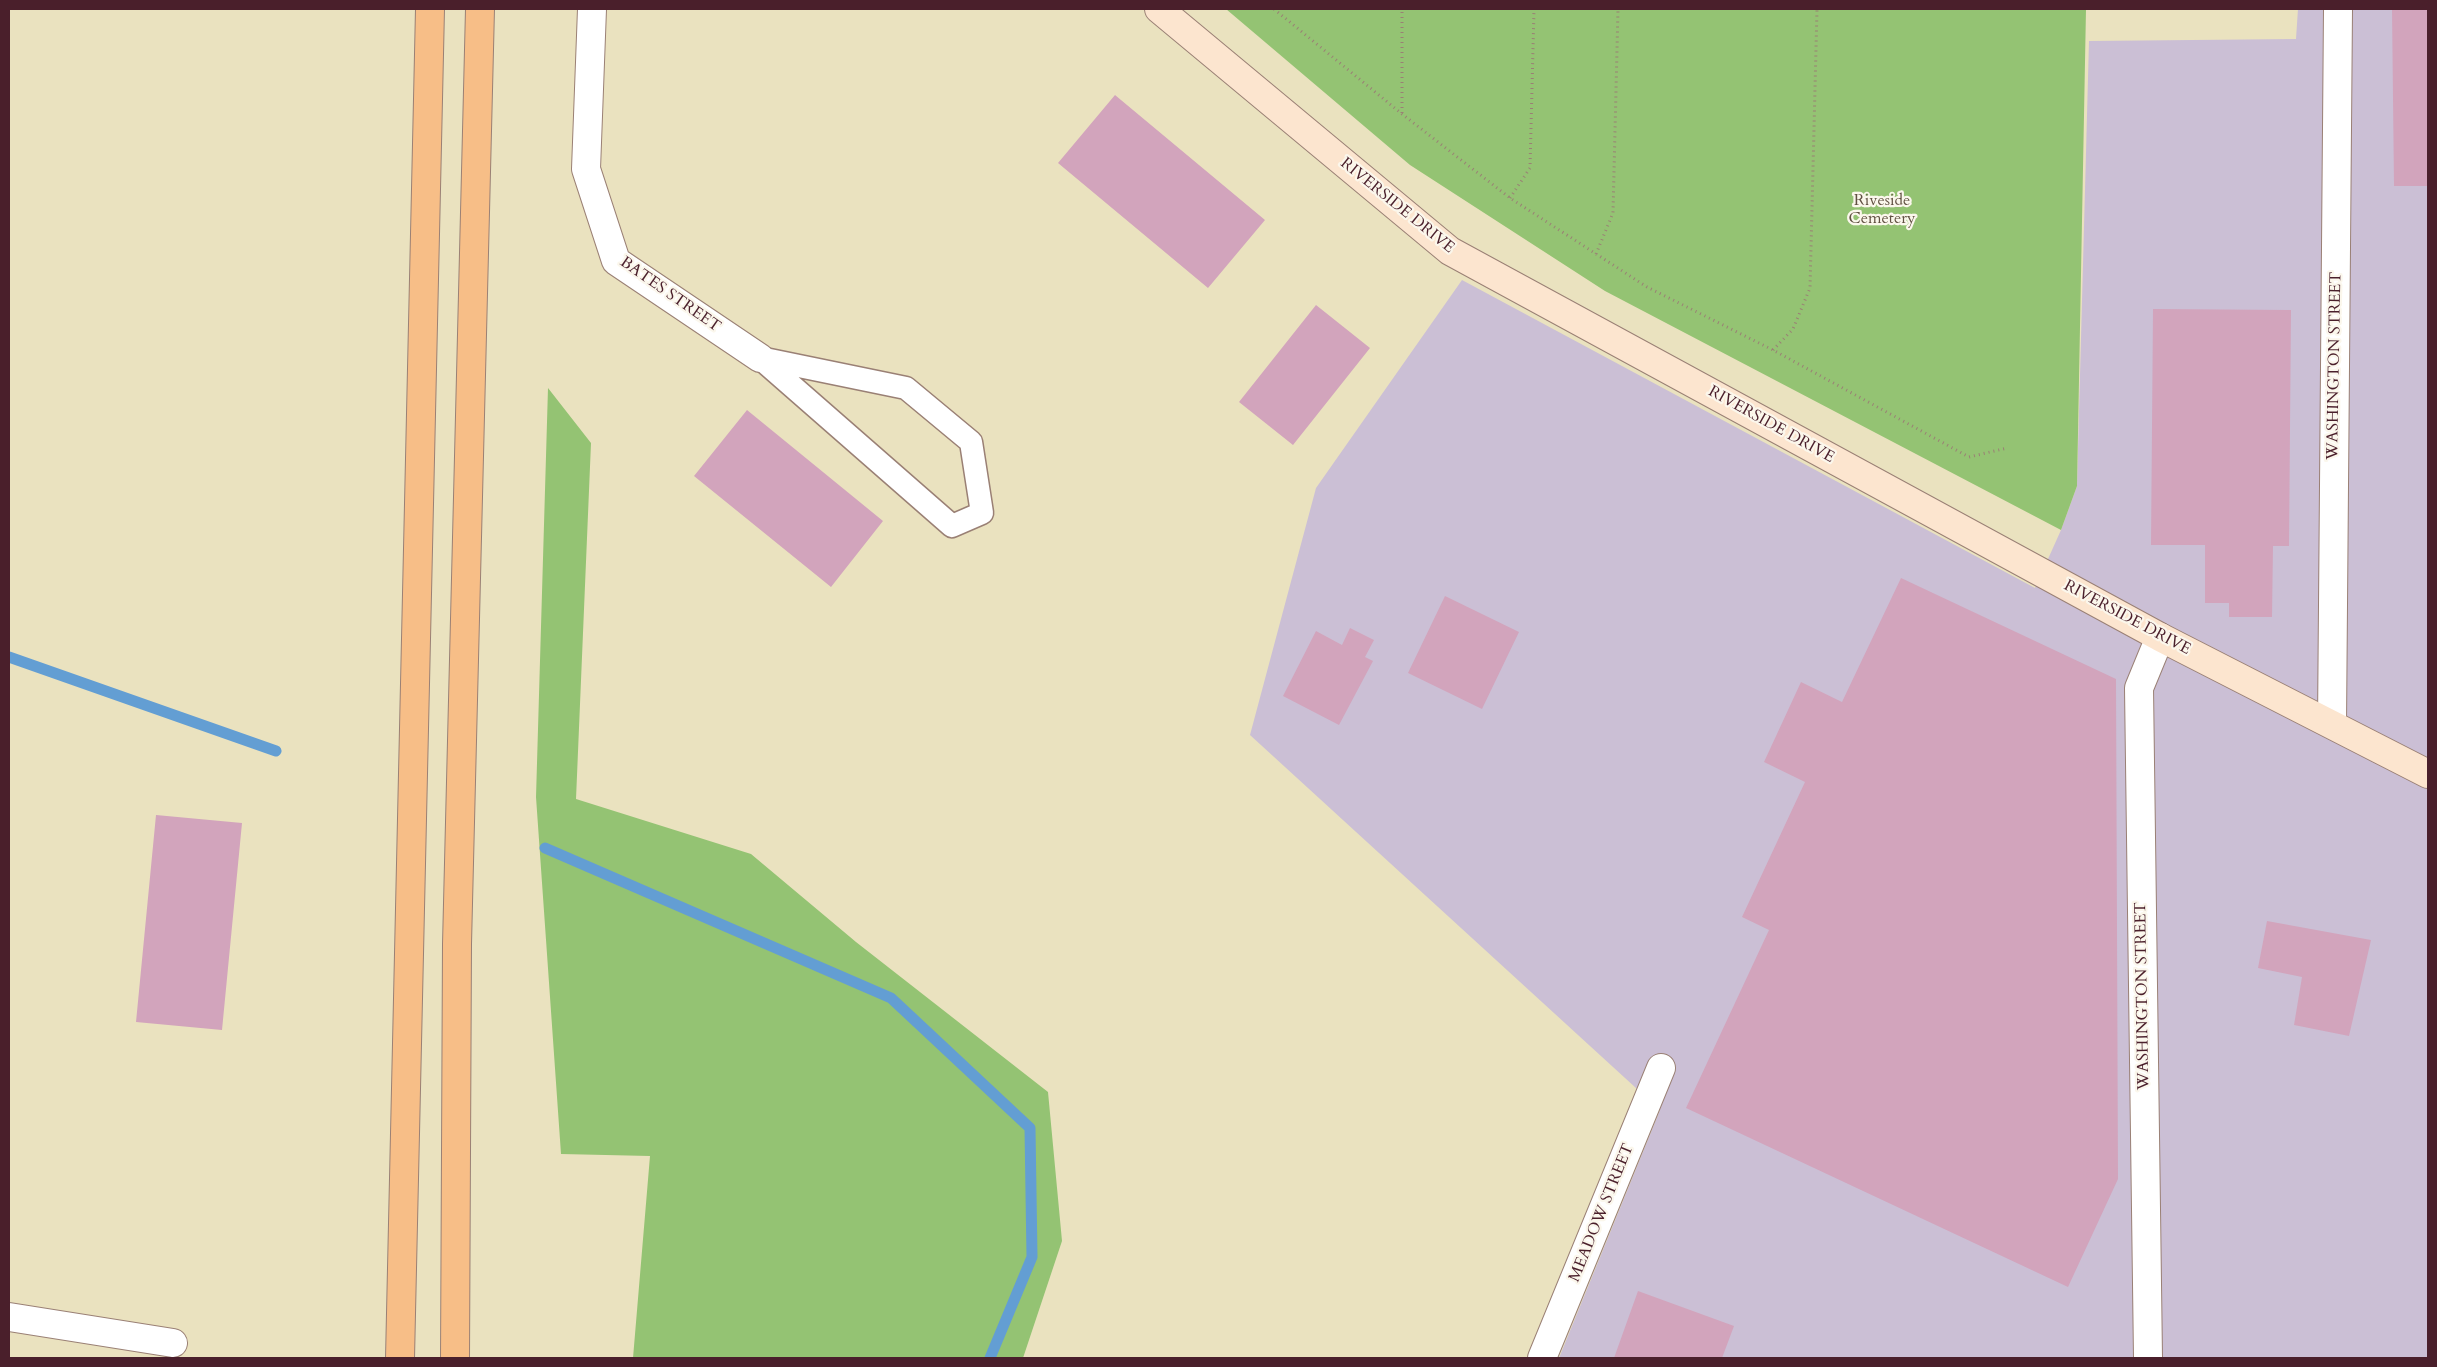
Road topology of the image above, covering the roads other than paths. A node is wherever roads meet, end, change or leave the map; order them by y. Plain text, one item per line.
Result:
1 (430, 9) edge
2 (480, 9) edge
3 (592, 9) edge
4 (1158, 9) edge
5 (2338, 9) edge
6 (760, 358) junction
7 (2160, 637) junction
8 (2332, 723) junction
9 (2428, 774) edge
10 (1661, 1068) dead end
11 (9, 1317) edge
12 (173, 1343) dead end
13 (400, 1358) edge
14 (455, 1358) edge
15 (1542, 1358) edge
16 (2148, 1358) edge

1 - 13 highway
2 - 14 highway
3 - 6 street, BATES STREET
4 - 7 street, RIVERSIDE DRIVE
5 - 8 street, WASHINGTON STREET
6 - 6 lane
7 - 8 street, RIVERSIDE DRIVE
7 - 16 street, WASHINGTON STREET
8 - 9 street, RIVERSIDE DRIVE
10 - 15 street, MEADOW STREET
11 - 12 street

